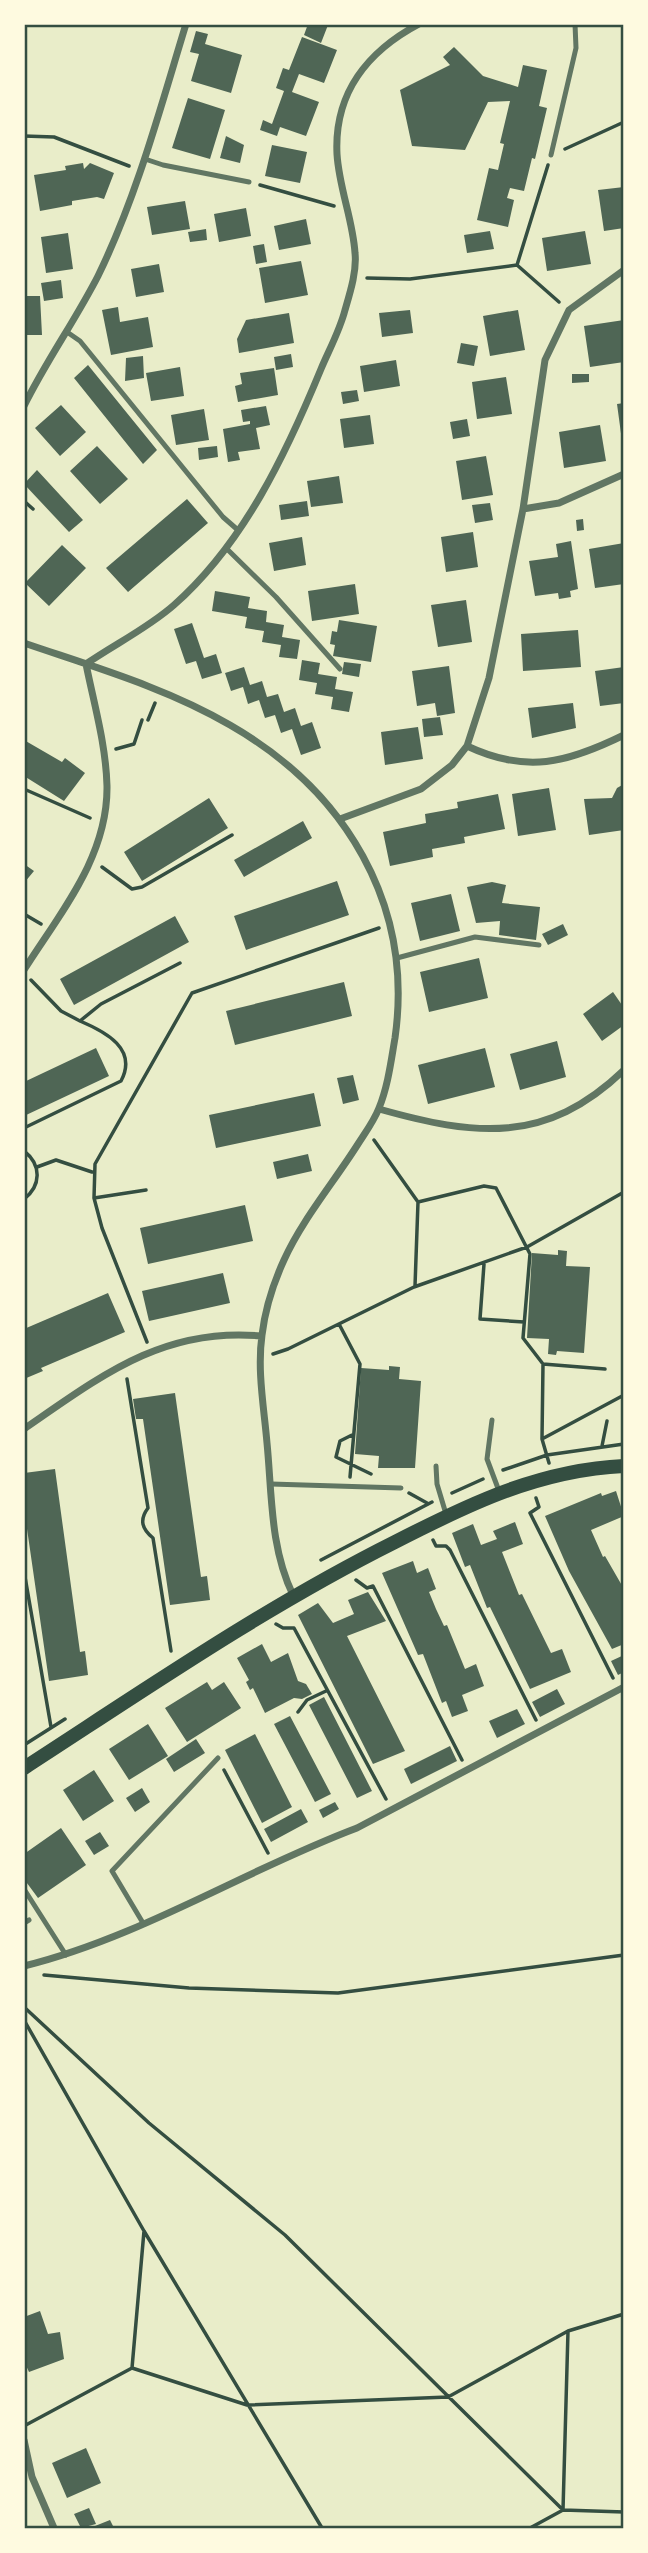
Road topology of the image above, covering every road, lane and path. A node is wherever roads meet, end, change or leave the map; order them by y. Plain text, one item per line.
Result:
1 (186, 24) edge
2 (419, 24) edge
3 (575, 24) edge
4 (624, 122) edge
5 (24, 136) edge
6 (551, 156) junction
7 (145, 159) junction
8 (141, 171) junction
9 (250, 182) joint
10 (346, 207) junction
11 (517, 265) junction
12 (624, 270) edge
13 (353, 277) junction
14 (569, 310) junction
15 (67, 332) junction
16 (24, 407) edge
17 (624, 474) edge
18 (24, 501) edge
19 (33, 509) dead end
20 (523, 509) junction
21 (239, 531) junction
22 (226, 548) junction
23 (24, 643) edge
24 (86, 664) junction
25 (340, 669) dead end
26 (160, 691) junction
27 (142, 720) dead end
28 (148, 720) dead end
29 (624, 734) edge
30 (467, 746) junction
31 (104, 752) junction
32 (24, 789) edge
33 (340, 819) junction
34 (102, 822) junction
35 (232, 835) dead end
36 (91, 860) junction
37 (24, 915) edge
38 (391, 923) junction
39 (50, 930) junction
40 (539, 945) dead end
41 (397, 958) junction
42 (180, 963) dead end
43 (24, 972) edge
44 (80, 1021) junction
45 (624, 1070) edge
46 (379, 1110) junction
47 (24, 1128) edge
48 (367, 1129) junction
49 (24, 1151) edge
50 (37, 1167) junction
51 (92, 1172) junction
52 (146, 1190) dead end
53 (624, 1192) edge
54 (94, 1198) junction
55 (24, 1199) edge
56 (418, 1202) junction
57 (527, 1247) junction
58 (484, 1264) junction
59 (414, 1287) junction
60 (524, 1322) junction
61 (339, 1324) junction
62 (261, 1336) junction
63 (151, 1351) junction
64 (260, 1354) junction
65 (124, 1362) junction
66 (543, 1364) junction
67 (606, 1369) dead end
68 (624, 1395) edge
69 (492, 1420) dead end
70 (607, 1421) dead end
71 (24, 1429) edge
72 (353, 1435) junction
73 (542, 1439) junction
74 (602, 1446) dead end
75 (352, 1465) junction
76 (436, 1466) dead end
77 (624, 1466) edge
78 (351, 1474) dead end
79 (553, 1475) junction
80 (531, 1481) junction
81 (271, 1484) junction
82 (401, 1488) junction
83 (499, 1491) junction
84 (427, 1503) dead end
85 (447, 1515) junction
86 (425, 1525) junction
87 (348, 1565) junction
88 (24, 1570) edge
89 (293, 1595) junction
90 (268, 1610) junction
91 (171, 1651) dead end
92 (621, 1688) edge
93 (326, 1691) junction
94 (298, 1712) dead end
95 (51, 1728) dead end
96 (542, 1731) junction
97 (218, 1758) joint
98 (24, 1768) edge
99 (466, 1768) junction
100 (392, 1810) junction
101 (274, 1864) junction
102 (24, 1889) edge
103 (143, 1923) junction
104 (66, 1955) junction
105 (624, 1955) edge
106 (24, 1966) edge
107 (36, 1973) dead end
108 (24, 2007) edge
109 (24, 2020) edge
110 (144, 2231) junction
111 (624, 2314) edge
112 (568, 2331) junction
113 (132, 2368) junction
114 (448, 2397) junction
115 (247, 2404) junction
116 (24, 2426) edge
117 (24, 2440) edge
118 (564, 2510) junction
119 (624, 2512) edge
120 (54, 2529) edge
121 (322, 2529) edge
122 (530, 2529) edge

1 - 7 street
2 - 10 street
3 - 6 lane
4 - 6 path
5 - 8 path
6 - 11 path
7 - 8 street
7 - 9 lane
8 - 15 street
9 - 10 path
10 - 13 street
11 - 13 path
11 - 14 path
12 - 14 street
13 - 21 street
14 - 20 street
15 - 16 street
15 - 21 lane
17 - 20 street
18 - 19 path
20 - 30 street
21 - 22 street
22 - 24 street
22 - 25 lane
23 - 24 street
24 - 26 street
24 - 31 street
26 - 28 path
26 - 33 street
27 - 31 path
29 - 30 street
30 - 33 street
31 - 34 street
32 - 34 path
33 - 38 street
34 - 36 street
35 - 36 path
36 - 39 street
37 - 39 path
38 - 41 street
38 - 51 path
39 - 43 street
40 - 41 lane
41 - 46 street
42 - 44 path
43 - 44 path
44 - 47 path
45 - 46 street
46 - 48 street
48 - 56 path
48 - 62 street
49 - 50 path
50 - 51 path
50 - 55 path
51 - 54 path
52 - 54 path
53 - 57 path
54 - 63 path
56 - 57 path
56 - 59 path
57 - 58 path
57 - 60 path
58 - 59 path
58 - 60 path
59 - 61 path
60 - 66 path
61 - 64 path
61 - 72 path
62 - 63 street
62 - 64 street
63 - 65 street
64 - 81 street
65 - 71 street
65 - 91 path
66 - 67 path
66 - 73 path
68 - 73 path
69 - 83 lane
70 - 74 path
72 - 75 path
72 - 75 path
73 - 79 path
75 - 78 path
75 - 82 path
76 - 85 lane
77 - 79 main road
79 - 80 main road
80 - 83 main road
80 - 92 path
81 - 82 lane
81 - 89 street
82 - 84 path
83 - 85 main road
85 - 86 main road
86 - 87 main road
86 - 96 path
87 - 89 main road
87 - 99 path
88 - 95 path
89 - 90 main road
90 - 93 path
90 - 98 main road
92 - 96 street
93 - 94 path
93 - 100 path
96 - 99 street
97 - 101 path
97 - 103 lane
99 - 100 street
100 - 101 street
101 - 103 street
102 - 104 lane
103 - 104 street
104 - 106 street
105 - 107 path
108 - 114 path
109 - 110 path
110 - 113 path
110 - 115 path
111 - 112 path
112 - 114 path
112 - 118 path
113 - 115 path
113 - 116 path
114 - 115 path
114 - 118 path
115 - 121 path
117 - 120 street
118 - 119 path
118 - 122 path

